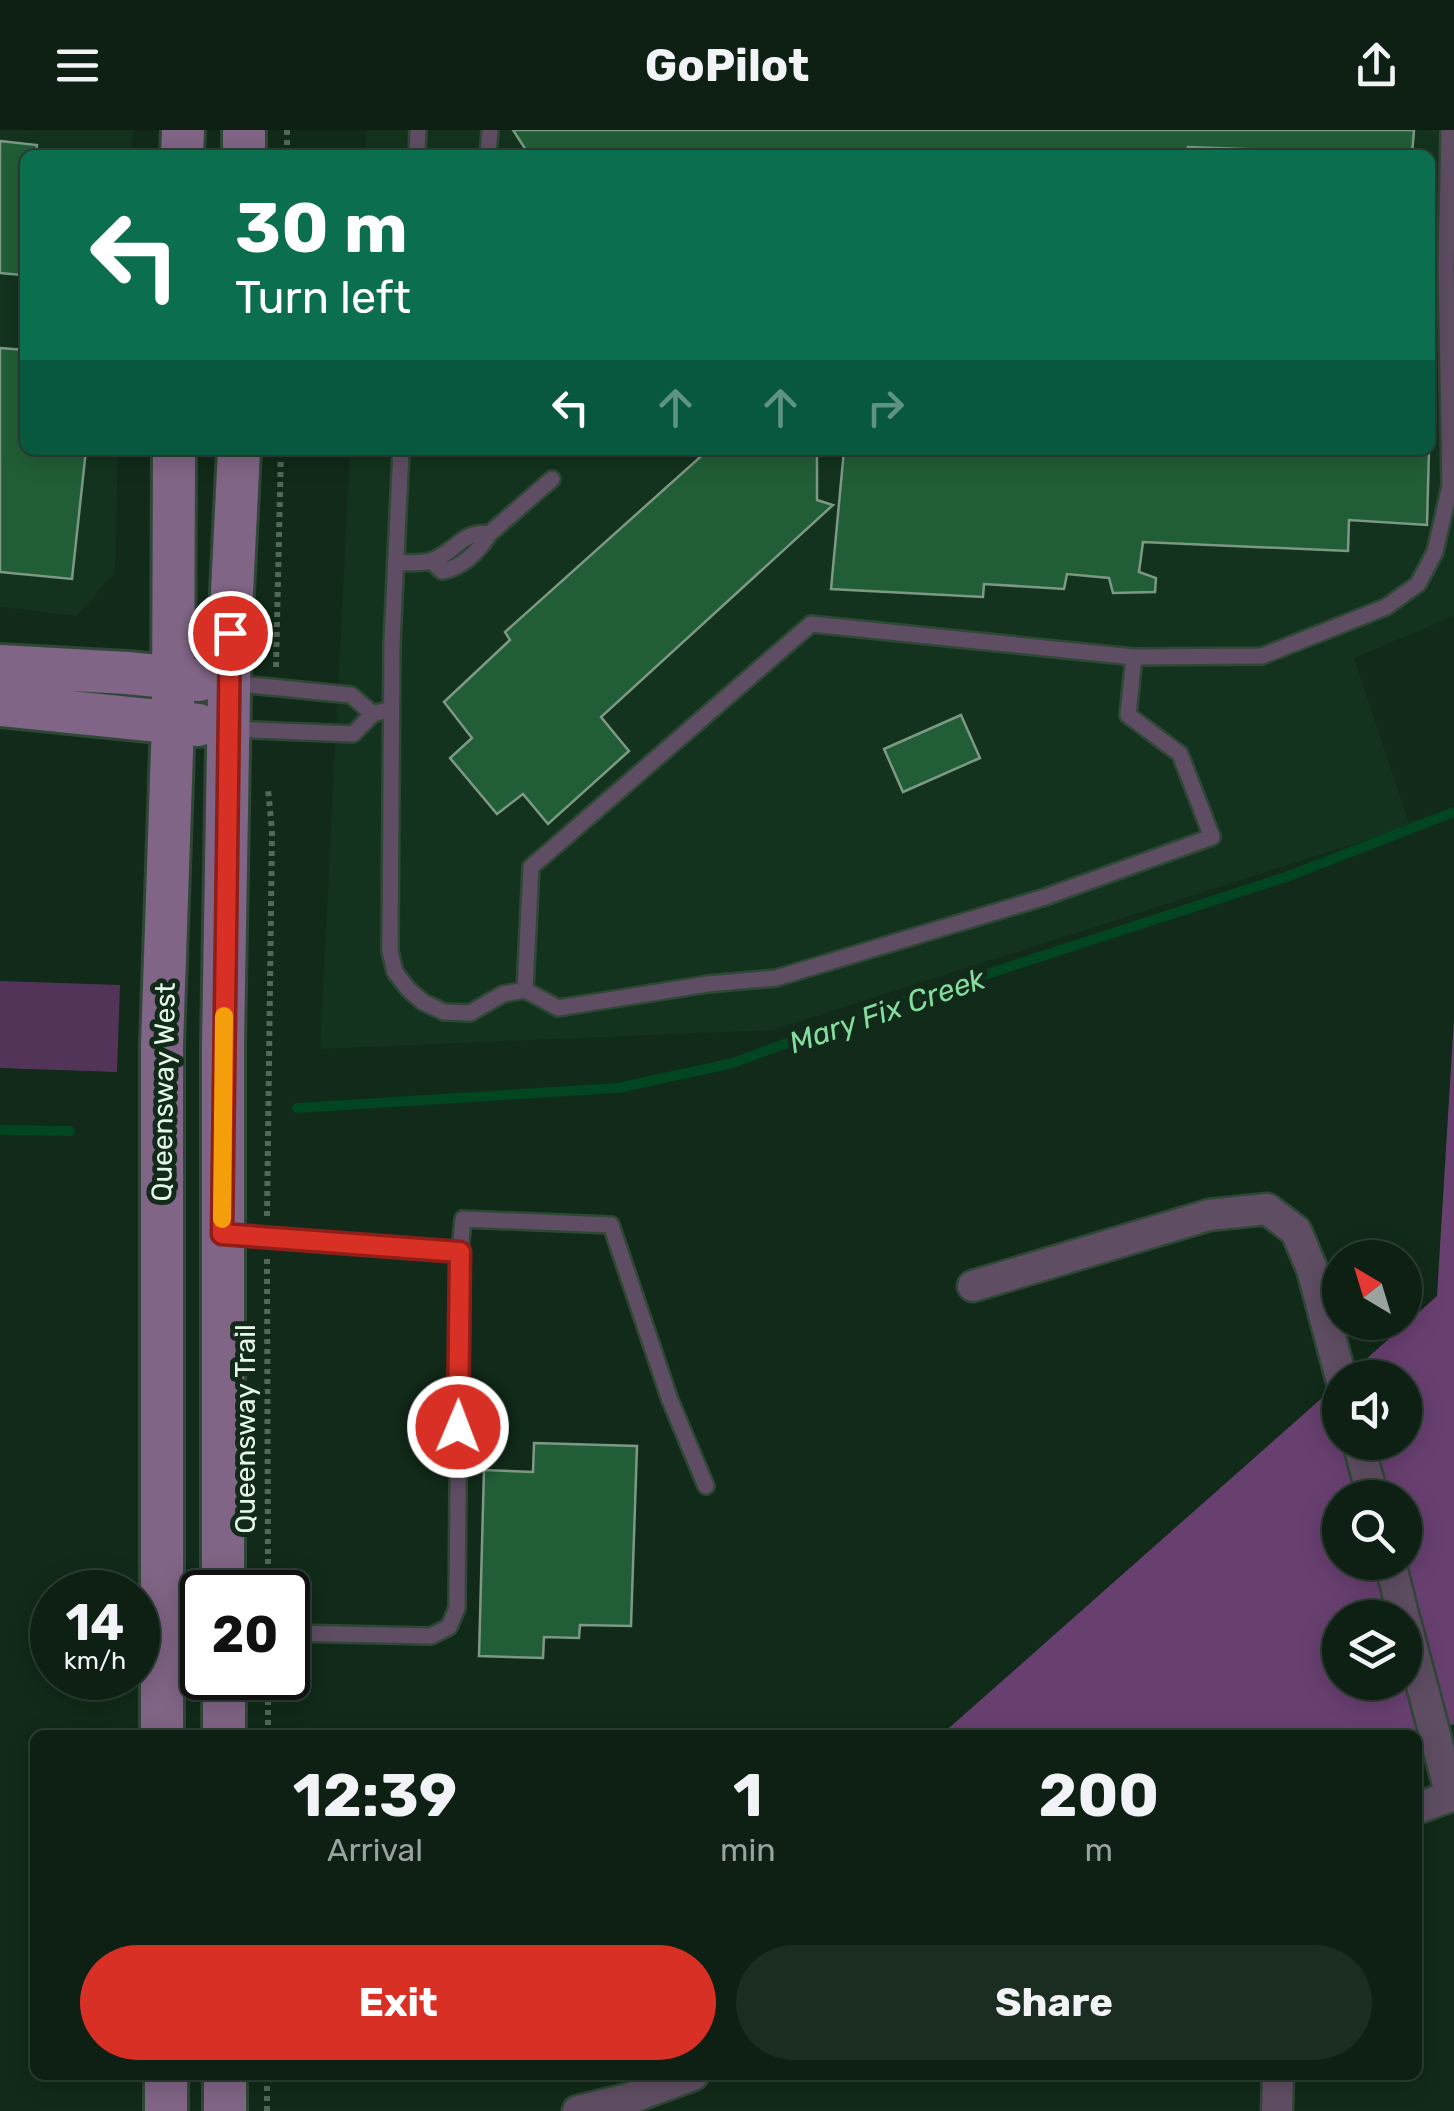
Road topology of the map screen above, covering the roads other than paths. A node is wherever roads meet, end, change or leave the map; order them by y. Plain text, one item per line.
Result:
1 (1448, 130) edge
2 (1451, 394) edge
3 (174, 455) edge
4 (238, 455) edge
5 (401, 455) edge
6 (552, 480) dead end
7 (396, 562) junction
8 (1134, 657) junction
9 (0, 666) edge
10 (171, 678) junction
11 (230, 683) junction
12 (0, 705) edge
13 (392, 709) junction
14 (372, 714) junction
15 (172, 721) junction
16 (230, 728) junction
17 (525, 990) junction
18 (222, 1234) junction
19 (460, 1252) junction
20 (973, 1286) dead end
21 (1336, 1360) edge
22 (706, 1486) dead end
23 (223, 1570) edge
24 (160, 1588) junction
25 (180, 1602) edge
26 (310, 1633) edge
27 (1422, 1685) edge
28 (224, 1700) edge
29 (162, 1730) edge
30 (224, 1730) edge
31 (1452, 1795) edge
32 (1422, 1806) edge
33 (166, 2080) edge
34 (225, 2080) edge
35 (682, 2080) edge
36 (1278, 2080) edge
37 (630, 2105) edge
38 (166, 2111) edge
39 (225, 2111) edge
40 (578, 2111) edge
41 (1276, 2111) edge

1 - 2 lane
2 - 8 lane
3 - 10 main road, Queensway West
4 - 11 main road
5 - 7 lane
6 - 7 lane
7 - 13 lane
8 - 17 lane
8 - 17 lane
9 - 10 main road
10 - 11 main road
10 - 15 main road, Queensway West
11 - 14 lane
11 - 16 main road
12 - 15 main road
13 - 14 lane
13 - 17 lane
14 - 16 lane
15 - 16 main road
15 - 24 main road, Queensway West
16 - 18 main road
18 - 19 lane
18 - 23 main road
19 - 22 lane
19 - 26 lane
20 - 21 street
24 - 25 lane
24 - 29 main road, Queensway West
27 - 31 street
28 - 30 main road
31 - 32 street
33 - 38 main road
34 - 39 main road
35 - 37 street
36 - 41 street
37 - 40 street

